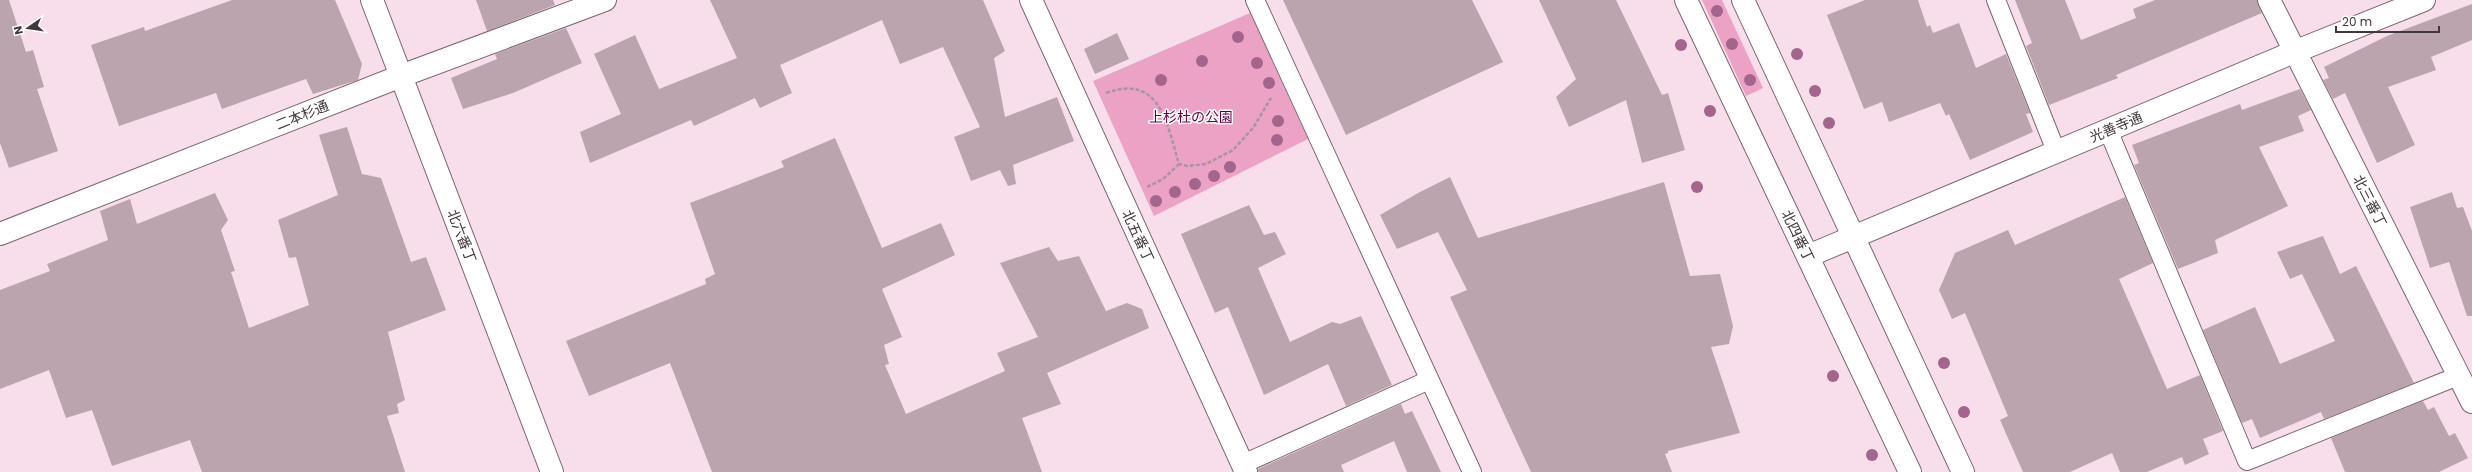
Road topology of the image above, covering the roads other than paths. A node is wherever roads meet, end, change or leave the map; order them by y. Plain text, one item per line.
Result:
1 (372, 0) edge
2 (605, 0) edge
3 (1031, 0) edge
4 (1255, 0) edge
5 (1686, 0) edge
6 (1744, 0) edge
7 (1996, 0) edge
8 (2269, 0) edge
9 (2424, 0) edge
10 (2294, 52) junction
11 (401, 76) junction
12 (2108, 130) junction
13 (2056, 151) junction
14 (0, 234) edge
15 (1854, 236) junction
16 (1808, 256) junction
17 (2458, 376) junction
18 (1429, 380) junction
19 (2472, 402) edge
20 (1244, 468) edge
21 (552, 472) edge
22 (1472, 472) edge
23 (1910, 472) edge
24 (1963, 472) edge

1 - 11 street, 北六番丁
2 - 11 street, 二本杉通
3 - 20 street, 北五番丁
4 - 18 lane
5 - 16 street, 北四番丁
6 - 15 street
7 - 13 lane
8 - 10 street, 北三番丁
9 - 10 street, 光善寺通
10 - 12 street, 光善寺通
10 - 17 street, 北三番丁
11 - 14 street, 二本杉通
11 - 21 street, 北六番丁
12 - 13 street, 光善寺通
12 - 17 lane
13 - 15 street, 光善寺通
15 - 16 street, 光善寺通
15 - 24 street
16 - 23 street, 北四番丁
17 - 19 street, 北三番丁
18 - 20 lane
18 - 22 lane

